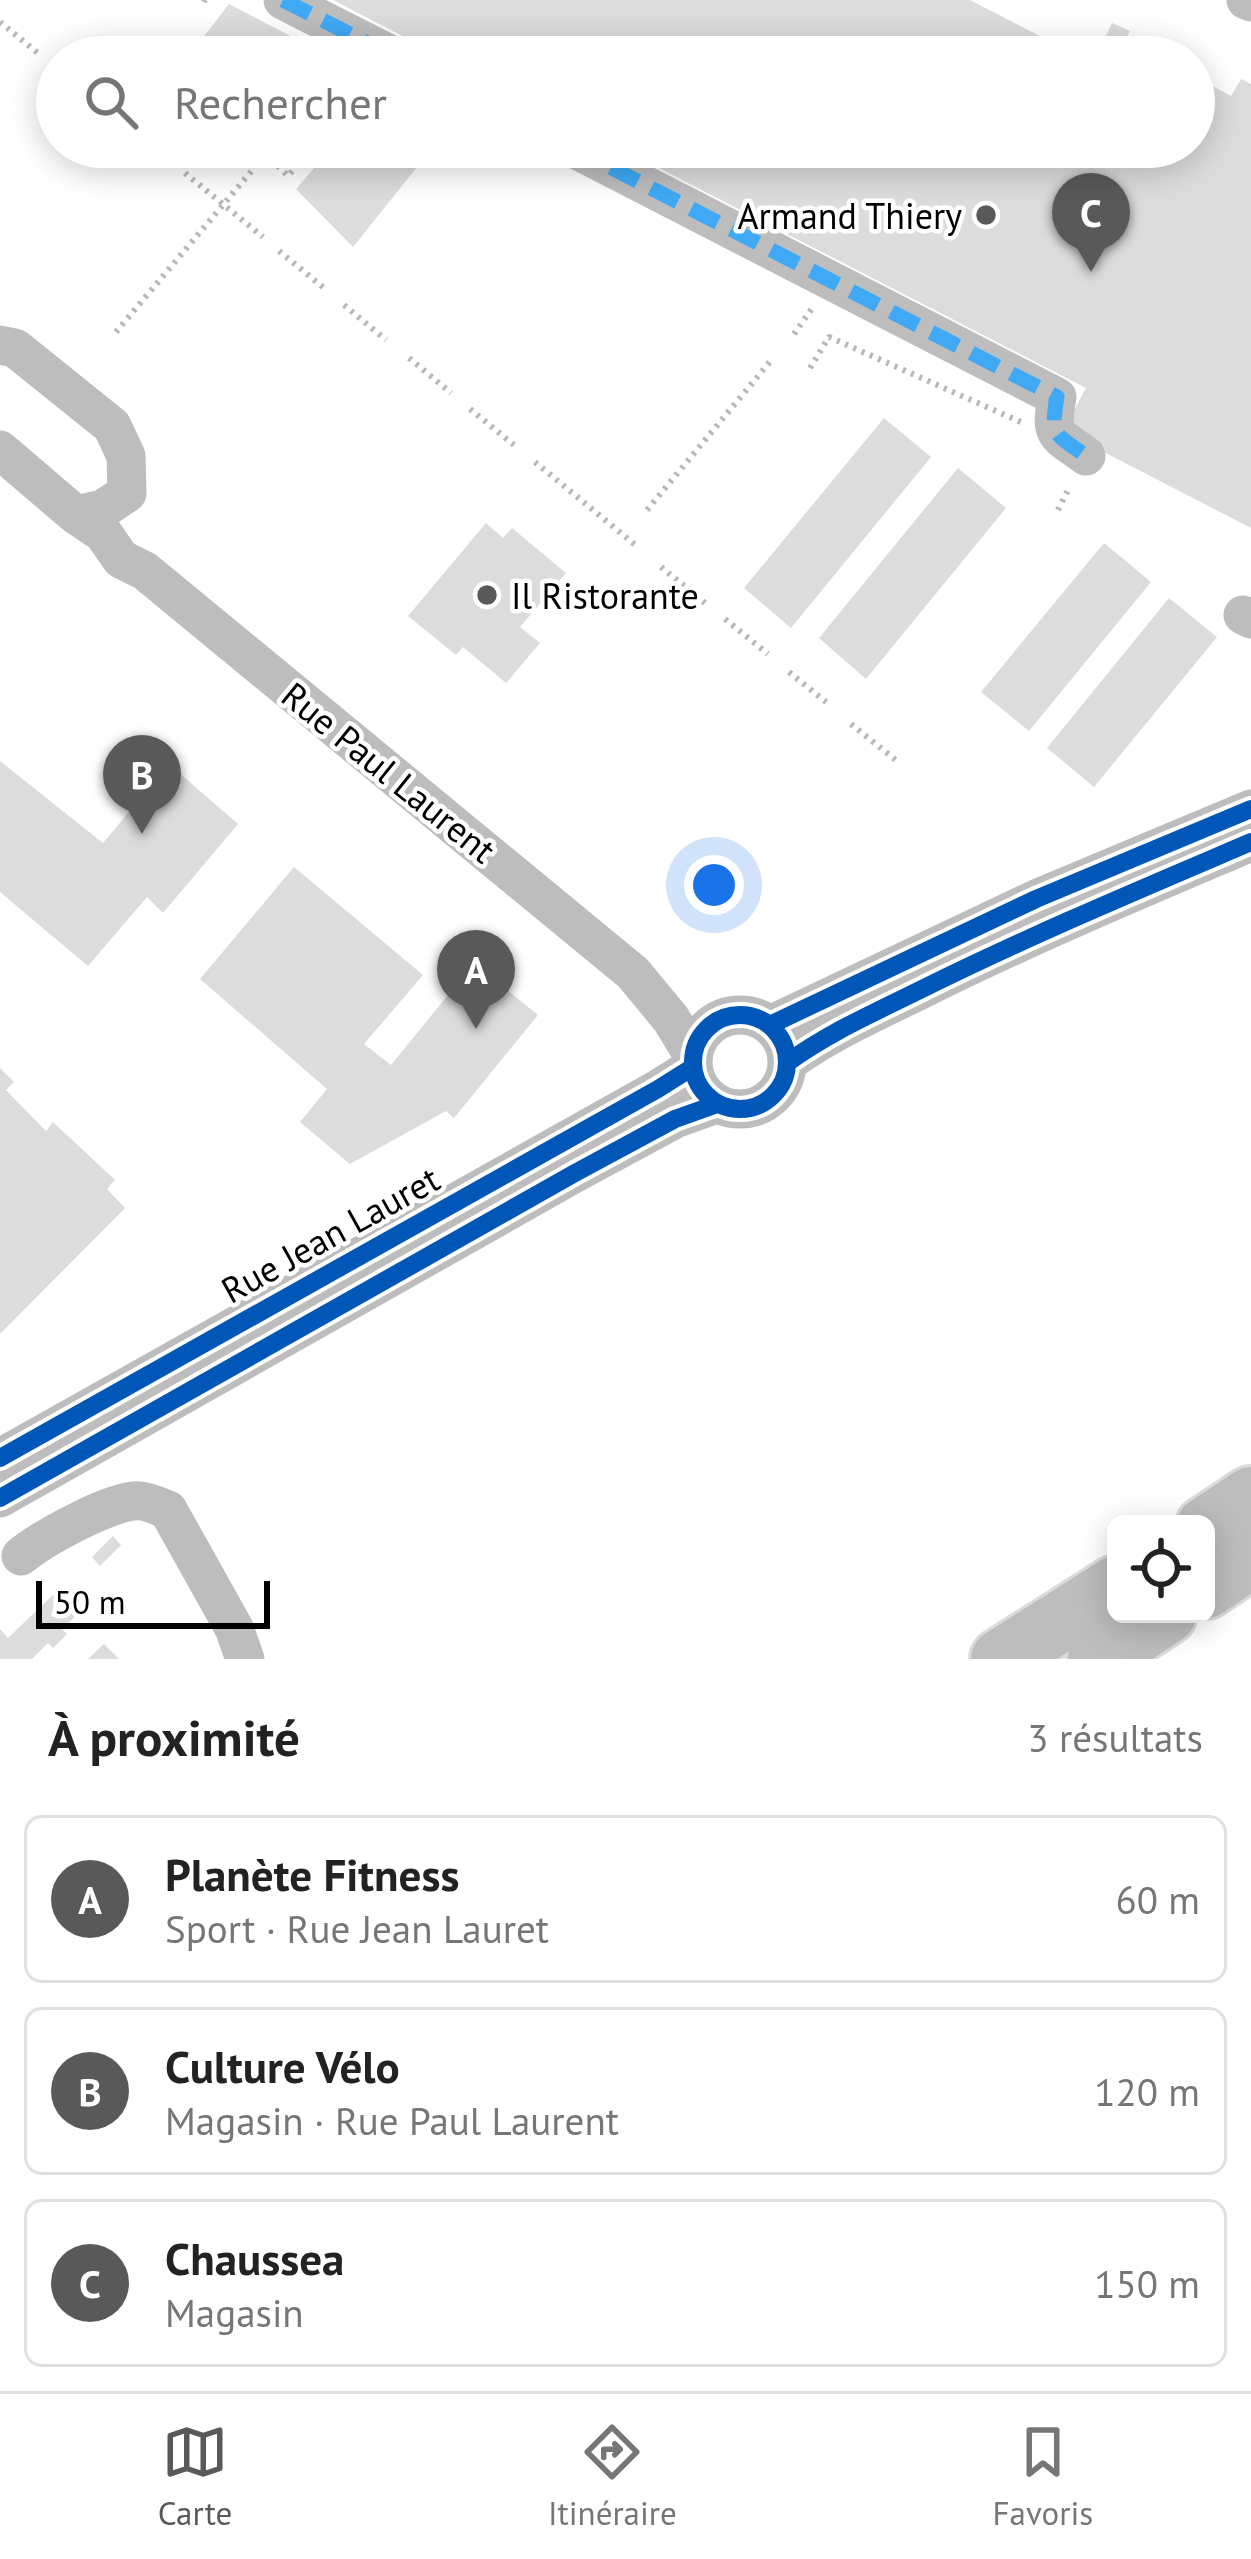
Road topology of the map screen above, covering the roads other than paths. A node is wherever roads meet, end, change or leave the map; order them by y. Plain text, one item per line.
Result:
1 (283, 0) edge
2 (354, 36) edge
3 (612, 168) edge
4 (0, 346) edge
5 (0, 450) edge
6 (1071, 457) road end
7 (127, 493) junction
8 (76, 515) junction
9 (145, 571) junction
10 (1251, 809) edge
11 (1251, 842) edge
12 (633, 973) junction
13 (722, 1019) junction
14 (770, 1025) junction
15 (693, 1061) junction
16 (788, 1063) junction
17 (717, 1104) junction
18 (0, 1458) edge
19 (1251, 1497) edge
20 (0, 1498) edge
21 (0, 1520) edge
22 (1215, 1521) edge
23 (1251, 1558) edge
24 (11, 1566) edge
25 (1215, 1582) edge
26 (1107, 1592) edge
27 (1152, 1623) edge
28 (245, 1659) edge
29 (1001, 1659) edge
30 (1098, 1659) edge

1 - 2 street
3 - 6 street
4 - 7 street
5 - 8 street, Rue Paul Laurent
7 - 8 street
7 - 9 street
8 - 9 street, Rue Paul Laurent
9 - 12 street, Rue Paul Laurent
10 - 14 street
11 - 16 street
12 - 13 street, Rue Paul Laurent
12 - 15 street, Rue Paul Laurent
13 - 14 street
13 - 15 street
14 - 16 street
15 - 17 street
15 - 18 street, Rue Jean Lauret
16 - 17 street
17 - 20 street, Rue Jean Lauret
19 - 22 highway
21 - 24 street
23 - 25 highway
24 - 28 street
26 - 29 highway
27 - 30 highway

